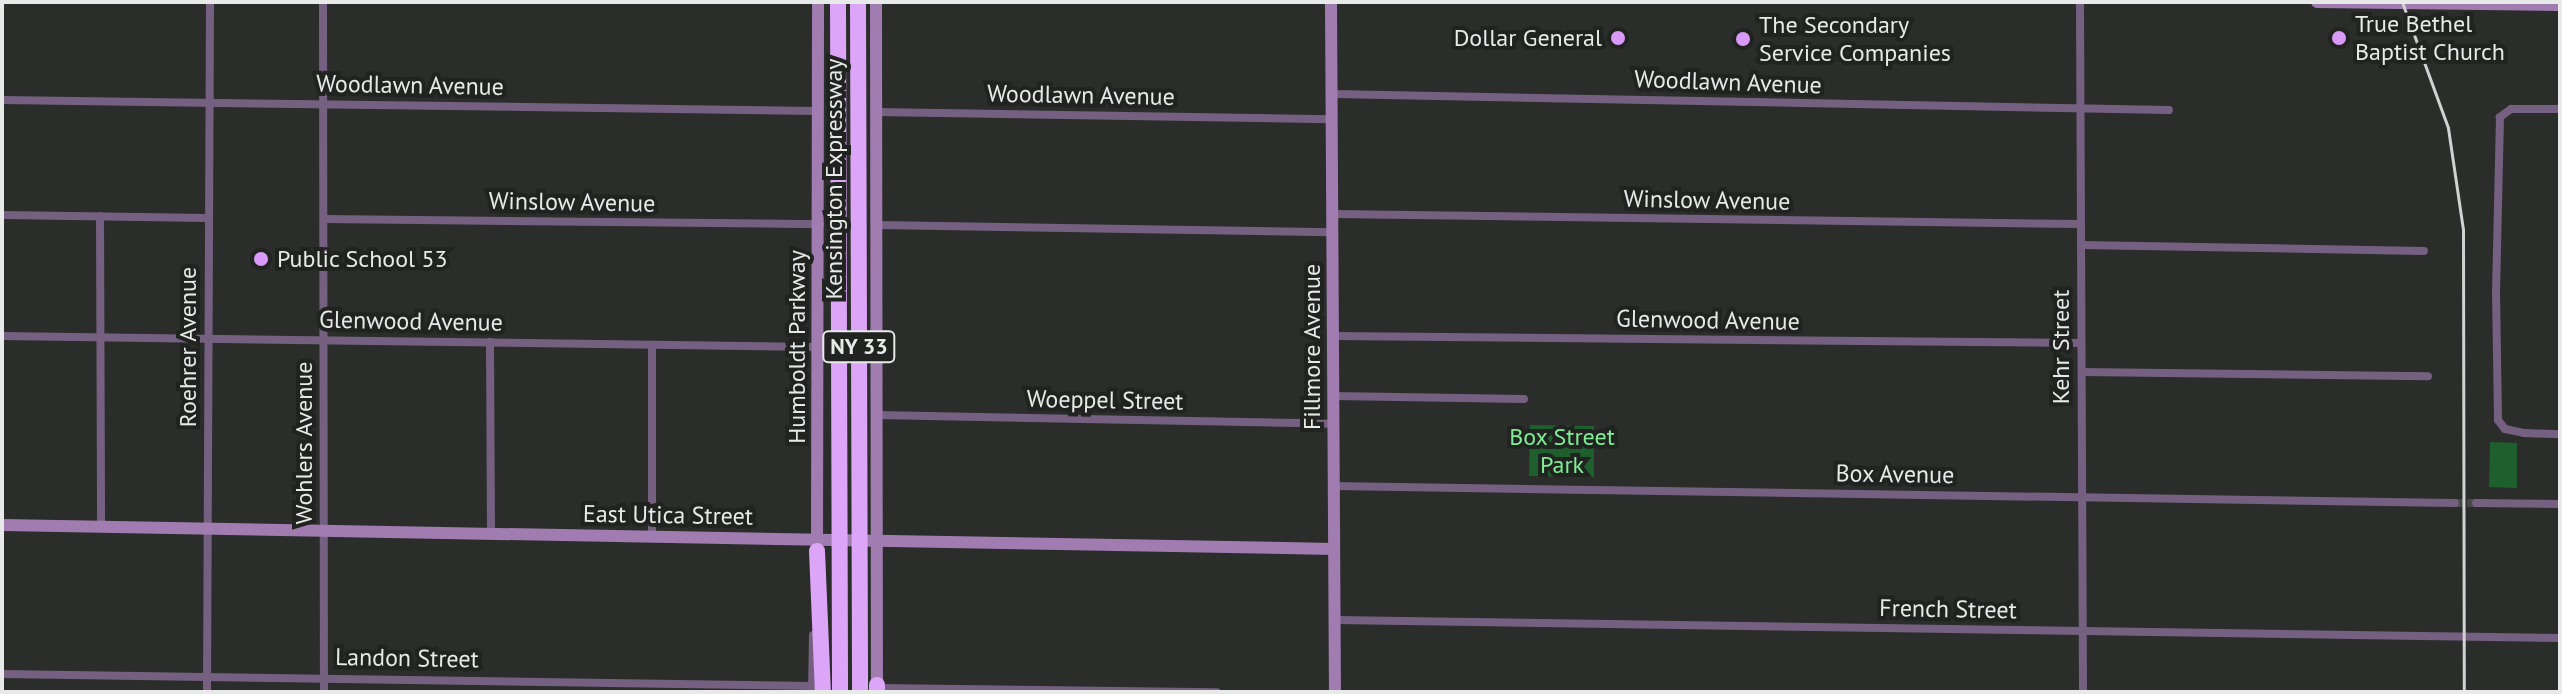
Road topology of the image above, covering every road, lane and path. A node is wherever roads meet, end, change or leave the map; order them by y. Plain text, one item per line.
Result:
1 (210, 2) edge
2 (323, 2) edge
3 (818, 2) edge
4 (838, 2) edge
5 (858, 2) edge
6 (876, 2) edge
7 (1331, 2) edge
8 (2080, 2) edge
9 (2317, 2) edge
10 (2453, 3) edge
11 (2560, 5) edge
12 (1333, 94) junction
13 (2, 100) edge
14 (209, 102) junction
15 (324, 104) junction
16 (2080, 109) junction
17 (2560, 109) edge
18 (2169, 110) dead end
19 (818, 111) junction
20 (876, 112) junction
21 (1333, 119) junction
22 (1333, 214) junction
23 (2, 215) edge
24 (100, 216) junction
25 (208, 218) junction
26 (324, 219) junction
27 (820, 224) junction
28 (2081, 224) junction
29 (877, 225) junction
30 (1333, 232) junction
31 (2081, 245) junction
32 (2424, 251) dead end
33 (2, 336) edge
34 (1333, 336) junction
35 (101, 337) junction
36 (208, 339) junction
37 (324, 339) junction
38 (490, 342) junction
39 (2081, 343) junction
40 (652, 345) junction
41 (820, 347) junction
42 (2082, 372) junction
43 (2428, 376) dead end
44 (1333, 396) junction
45 (1524, 399) dead end
46 (877, 415) junction
47 (1334, 424) junction
48 (2560, 434) edge
49 (1334, 486) junction
50 (2082, 497) junction
51 (2455, 503) tunnel mouth
52 (2476, 503) tunnel mouth
53 (2560, 504) edge
54 (2, 525) edge
55 (101, 526) junction
56 (207, 528) junction
57 (324, 529) junction
58 (491, 533) junction
59 (652, 537) junction
60 (874, 539) junction
61 (820, 543) junction
62 (1334, 549) junction
63 (1335, 620) junction
64 (2083, 630) junction
65 (2560, 638) edge
66 (2, 674) edge
67 (207, 677) junction
68 (324, 677) junction
69 (816, 690) edge
70 (878, 690) edge
71 (207, 692) edge
72 (324, 692) edge
73 (840, 692) edge
74 (860, 692) edge
75 (1217, 692) edge
76 (1335, 692) edge
77 (2083, 692) edge

1 - 14 street, Roehrer Avenue
2 - 15 street, Wohlers Avenue
3 - 19 street, Humboldt Parkway
4 - 73 highway, Kensington Expressway / NY 33
5 - 74 highway, Kensington Expressway / NY 33
6 - 20 street
7 - 12 street, Fillmore Avenue
8 - 16 street, Kehr Street
9 - 10 street
10 - 11 street
12 - 16 street, Woodlawn Avenue
12 - 21 street, Fillmore Avenue
13 - 14 street, Woodlawn Avenue
14 - 15 street, Woodlawn Avenue
14 - 25 street, Roehrer Avenue
15 - 19 street, Woodlawn Avenue
15 - 26 street, Wohlers Avenue
16 - 18 street, Woodlawn Avenue
16 - 28 street, Kehr Street
17 - 48 street
19 - 27 street, Humboldt Parkway
20 - 21 street, Woodlawn Avenue
20 - 29 street
21 - 22 street, Fillmore Avenue
22 - 28 street, Winslow Avenue
22 - 30 street, Fillmore Avenue
23 - 24 street
24 - 25 street
24 - 35 street
25 - 36 street, Roehrer Avenue
26 - 27 street, Winslow Avenue
26 - 37 street, Wohlers Avenue
27 - 41 street, Humboldt Parkway
28 - 31 street, Kehr Street
29 - 30 street
29 - 46 street
30 - 34 street, Fillmore Avenue
31 - 32 street
31 - 39 street, Kehr Street
33 - 35 street, Glenwood Avenue
34 - 39 street, Glenwood Avenue
34 - 44 street, Fillmore Avenue
35 - 36 street, Glenwood Avenue
35 - 55 street
36 - 37 street, Glenwood Avenue
36 - 56 street, Roehrer Avenue
37 - 38 street, Glenwood Avenue
37 - 57 street, Wohlers Avenue
38 - 40 street, Glenwood Avenue
38 - 58 street
39 - 42 street, Kehr Street
40 - 41 street, Glenwood Avenue
40 - 59 street
41 - 61 street, Humboldt Parkway
42 - 43 street
42 - 50 street, Kehr Street
44 - 45 street
44 - 47 street, Fillmore Avenue
46 - 47 street, Woeppel Street
46 - 60 street
47 - 49 street, Fillmore Avenue
49 - 50 street, Box Avenue
49 - 62 street, Fillmore Avenue
50 - 51 street, Box Avenue
50 - 64 street, Kehr Street
52 - 53 street
54 - 55 street, East Utica Street
55 - 56 street, East Utica Street
56 - 57 street, East Utica Street
56 - 67 street, Roehrer Avenue
57 - 58 street, East Utica Street
57 - 68 street, Wohlers Avenue
58 - 59 street, East Utica Street
59 - 61 street, East Utica Street
60 - 61 street, East Utica Street
60 - 62 street, East Utica Street
60 - 70 street
61 - 69 highway
62 - 63 street, Fillmore Avenue
63 - 64 street, French Street
63 - 76 street, Fillmore Avenue
64 - 65 street, French Street
64 - 77 street, Kehr Street
66 - 67 street, Landon Street
67 - 68 street, Landon Street
67 - 71 street, Roehrer Avenue
68 - 69 street, Landon Street
68 - 72 street, Wohlers Avenue
70 - 75 street

